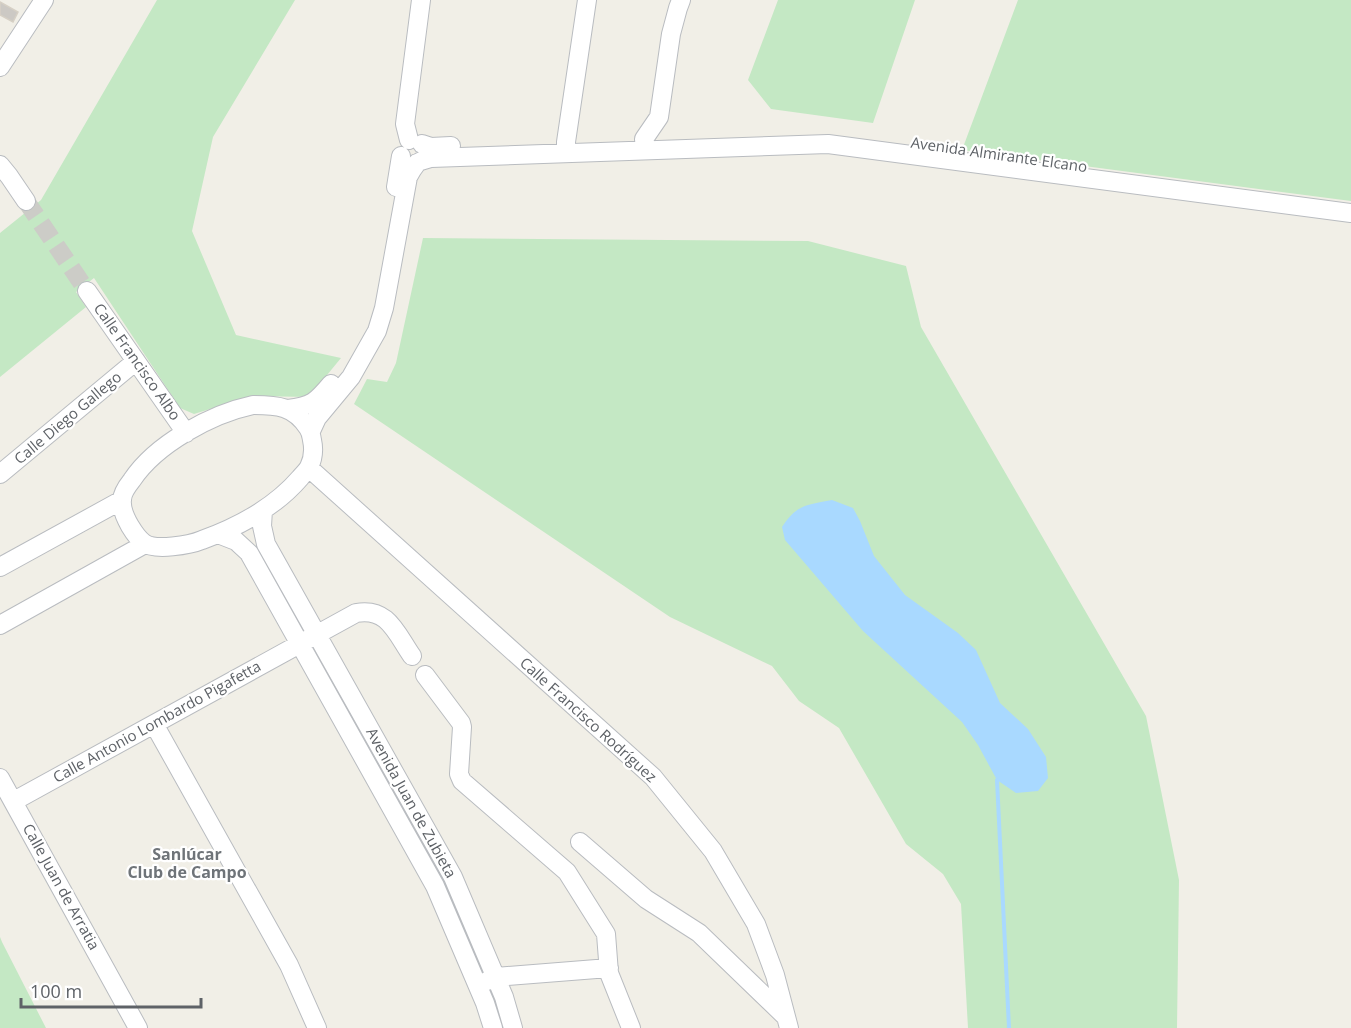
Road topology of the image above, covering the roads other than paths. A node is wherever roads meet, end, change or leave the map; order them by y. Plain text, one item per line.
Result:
1 (44, 0) edge
2 (421, 0) edge
3 (587, 0) edge
4 (681, 0) edge
5 (8, 41) edge
6 (0, 67) edge
7 (645, 145) junction
8 (566, 147) junction
9 (414, 153) junction
10 (0, 165) edge
11 (26, 201) tunnel mouth
12 (1351, 202) edge
13 (1351, 213) edge
14 (87, 291) tunnel mouth
15 (136, 361) junction
16 (288, 409) junction
17 (310, 431) junction
18 (186, 433) junction
19 (309, 468) junction
20 (0, 474) edge
21 (122, 500) junction
22 (263, 510) junction
23 (218, 534) junction
24 (145, 544) junction
25 (0, 567) edge
26 (0, 625) edge
27 (317, 634) junction
28 (299, 643) junction
29 (412, 656) dead end
30 (425, 675) dead end
31 (154, 724) junction
32 (0, 778) edge
33 (14, 801) junction
34 (580, 842) dead end
35 (609, 968) junction
36 (776, 975) junction
37 (496, 977) junction
38 (750, 982) junction
39 (477, 984) junction
40 (788, 1024) edge
41 (138, 1028) edge
42 (317, 1028) edge
43 (493, 1028) edge
44 (513, 1028) edge
45 (631, 1028) edge

1 - 5 street
2 - 9 street
3 - 8 street
4 - 7 street
5 - 6 street
7 - 8 street, Avenida Almirante Elcano
7 - 12 street, Avenida Almirante Elcano
7 - 13 street, Avenida Almirante Elcano
8 - 9 street, Avenida Almirante Elcano
9 - 16 street
9 - 17 street
10 - 11 street
14 - 15 street, Calle Francisco Albo
15 - 18 street, Calle Francisco Albo
15 - 20 street, Calle Diego Gallego
16 - 17 street
16 - 18 street
17 - 19 street
18 - 21 street
19 - 22 street
19 - 36 street, Calle Francisco Rodríguez
21 - 24 street
21 - 25 street
22 - 23 street
22 - 27 street, Avenida Juan de Zubieta
23 - 24 street
23 - 28 street, Avenida Juan de Zubieta
24 - 26 street
27 - 28 street
27 - 29 street
27 - 37 street, Avenida Juan de Zubieta
28 - 31 street, Calle Antonio Lombardo Pigafetta
28 - 39 street, Avenida Juan de Zubieta
30 - 35 street
31 - 33 street, Calle Antonio Lombardo Pigafetta
31 - 42 street
32 - 33 street, Calle Juan de Arratia
33 - 41 street, Calle Juan de Arratia
34 - 38 street
35 - 37 street
35 - 45 street
36 - 38 street
36 - 40 street, Calle Francisco Rodríguez
37 - 39 street
37 - 44 street, Avenida Juan de Zubieta
38 - 40 street
39 - 43 street, Avenida Juan de Zubieta

